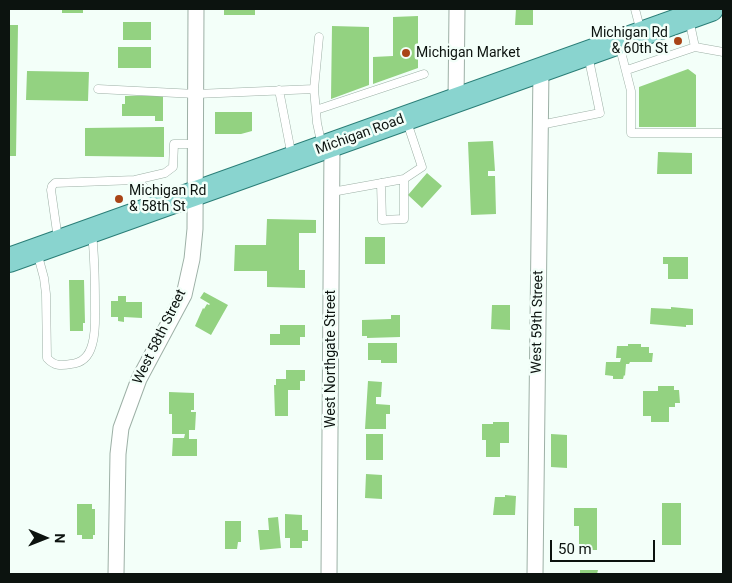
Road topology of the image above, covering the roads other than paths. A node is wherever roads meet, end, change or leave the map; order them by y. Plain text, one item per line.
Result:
1 (196, 9) edge
2 (457, 9) edge
3 (635, 9) edge
4 (712, 9) edge
5 (688, 17) junction
6 (641, 34) junction
7 (319, 37) dead end
8 (619, 42) junction
9 (695, 47) junction
10 (723, 52) edge
11 (588, 53) junction
12 (541, 69) junction
13 (627, 70) junction
14 (424, 74) dead end
15 (98, 89) dead end
16 (314, 89) junction
17 (279, 90) junction
18 (196, 94) junction
19 (456, 101) junction
20 (316, 110) junction
21 (406, 119) junction
22 (540, 125) junction
23 (723, 133) edge
24 (195, 144) junction
25 (327, 146) junction
26 (293, 159) junction
27 (404, 179) junction
28 (135, 180) junction
29 (381, 183) junction
30 (332, 192) junction
31 (195, 195) junction
32 (152, 210) junction
33 (92, 231) junction
34 (59, 243) junction
35 (36, 250) junction
36 (9, 260) edge
37 (116, 574) edge
38 (329, 574) edge
39 (535, 574) edge

1 - 18 street, West 58th Street
2 - 19 street
3 - 6 lane
4 - 5 main road, Michigan Road
5 - 6 main road, Michigan Road
5 - 9 lane
6 - 8 main road, Michigan Road
7 - 16 lane
8 - 11 main road, Michigan Road
8 - 13 lane
9 - 10 lane
9 - 13 lane
11 - 12 main road, Michigan Road
11 - 22 lane
12 - 19 main road, Michigan Road
12 - 22 street, West 59th Street
13 - 23 lane
14 - 20 lane
15 - 18 lane
16 - 17 lane
16 - 20 lane
17 - 18 lane
17 - 26 lane
18 - 24 street, West 58th Street
19 - 21 main road, Michigan Road
20 - 25 lane
21 - 25 main road, Michigan Road
21 - 27 lane
22 - 39 street, West 59th Street
24 - 28 lane
24 - 31 street, West 58th Street
25 - 26 main road, Michigan Road
25 - 30 street, West Northgate Street
26 - 31 main road, Michigan Road
27 - 29 lane
27 - 29 lane
28 - 32 lane
28 - 34 lane
29 - 30 lane
30 - 38 street, West Northgate Street
31 - 32 main road, Michigan Road
31 - 37 street, West 58th Street
32 - 33 main road, Michigan Road
33 - 34 main road, Michigan Road
33 - 35 lane
34 - 35 main road, Michigan Road
35 - 36 main road, Michigan Road

